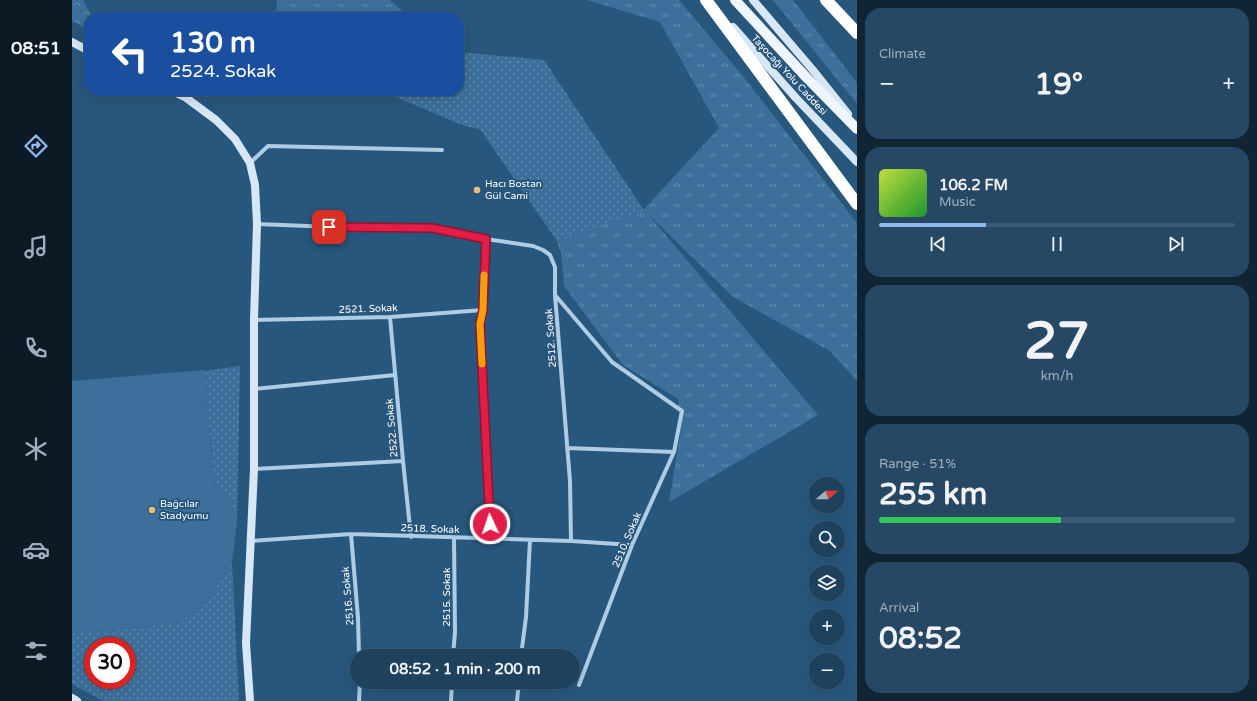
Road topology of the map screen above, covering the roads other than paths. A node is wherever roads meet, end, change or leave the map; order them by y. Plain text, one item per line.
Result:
1 (707, 0) edge
2 (735, 0) edge
3 (753, 0) edge
4 (826, 0) edge
5 (834, 0) edge
6 (857, 33) edge
7 (72, 42) edge
8 (84, 48) edge
9 (183, 96) edge
10 (857, 126) edge
11 (857, 129) edge
12 (442, 150) dead end
13 (857, 162) edge
14 (250, 163) junction
15 (857, 204) edge
16 (257, 224) junction
17 (486, 239) junction
18 (555, 295) junction
19 (483, 310) junction
20 (390, 318) junction
21 (254, 320) junction
22 (395, 375) junction
23 (254, 389) junction
24 (672, 405) joint
25 (568, 448) junction
26 (674, 452) junction
27 (403, 462) junction
28 (254, 469) junction
29 (351, 534) junction
30 (411, 537) junction
31 (454, 538) junction
32 (490, 539) junction
33 (530, 540) junction
34 (252, 541) junction
35 (571, 541) junction
36 (632, 545) junction
37 (359, 649) edge
38 (454, 649) edge
39 (522, 649) edge
40 (580, 682) edge
41 (360, 689) edge
42 (452, 689) edge
43 (518, 689) edge
44 (72, 698) edge
45 (77, 701) edge
46 (250, 701) edge
47 (359, 701) edge
48 (451, 701) edge
49 (516, 701) edge

1 - 13 street, Taşocağı Yolu Caddesi
1 - 15 highway
2 - 11 main road
3 - 10 street
4 - 6 highway
5 - 6 highway
7 - 8 street
9 - 14 street
12 - 14 street
14 - 16 street
16 - 17 street
16 - 21 street
17 - 18 street
17 - 19 street
18 - 24 street, 2512. Sokak
18 - 25 street, 2512. Sokak
19 - 20 street, 2521. Sokak
19 - 32 street
20 - 21 street, 2521. Sokak
20 - 22 street, 2522. Sokak
21 - 23 street
22 - 23 street
22 - 27 street, 2522. Sokak
23 - 28 street
24 - 26 street, 2510. Sokak
25 - 26 street
25 - 35 street, 2512. Sokak
26 - 36 street, 2510. Sokak
27 - 28 street
27 - 30 street, 2522. Sokak
28 - 34 street
29 - 30 street, 2518. Sokak
29 - 34 street, 2518. Sokak
29 - 37 street, 2516. Sokak
30 - 31 street, 2518. Sokak
31 - 32 street, 2518. Sokak
31 - 38 street, 2515. Sokak
32 - 33 street, 2518. Sokak
33 - 35 street, 2518. Sokak
33 - 39 street
34 - 46 street
35 - 36 street, 2518. Sokak
36 - 40 street, 2510. Sokak
41 - 47 street
42 - 48 street
43 - 49 street
44 - 45 street

